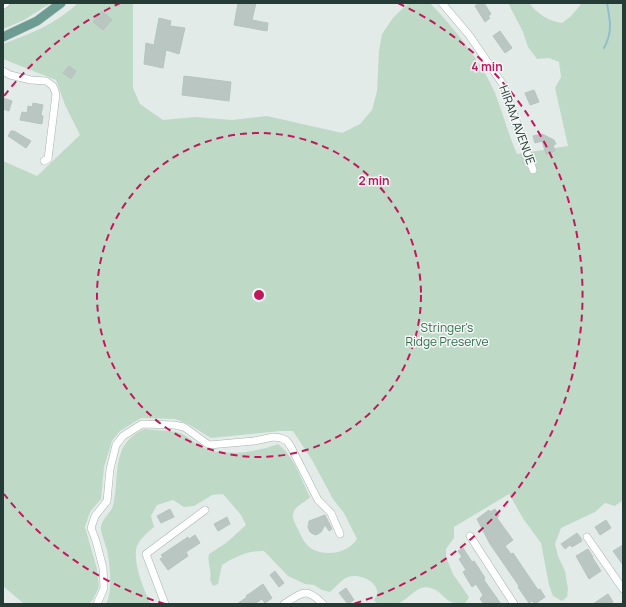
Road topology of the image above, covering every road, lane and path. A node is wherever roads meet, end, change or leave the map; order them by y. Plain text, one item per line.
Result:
1 (6, 3) edge
2 (61, 3) edge
3 (442, 3) edge
4 (3, 5) edge
5 (3, 37) edge
6 (3, 71) edge
7 (44, 161) dead end
8 (533, 170) dead end
9 (205, 510) dead end
10 (340, 534) dead end
11 (470, 536) dead end
12 (587, 537) dead end
13 (623, 589) edge
14 (97, 604) edge
15 (164, 604) edge
16 (284, 604) edge
17 (323, 604) edge
18 (514, 604) edge

1 - 4 street
2 - 5 main road
3 - 8 street, HIRAM AVENUE
6 - 7 street
9 - 15 street
10 - 14 street
11 - 18 street
12 - 13 street
16 - 17 street

